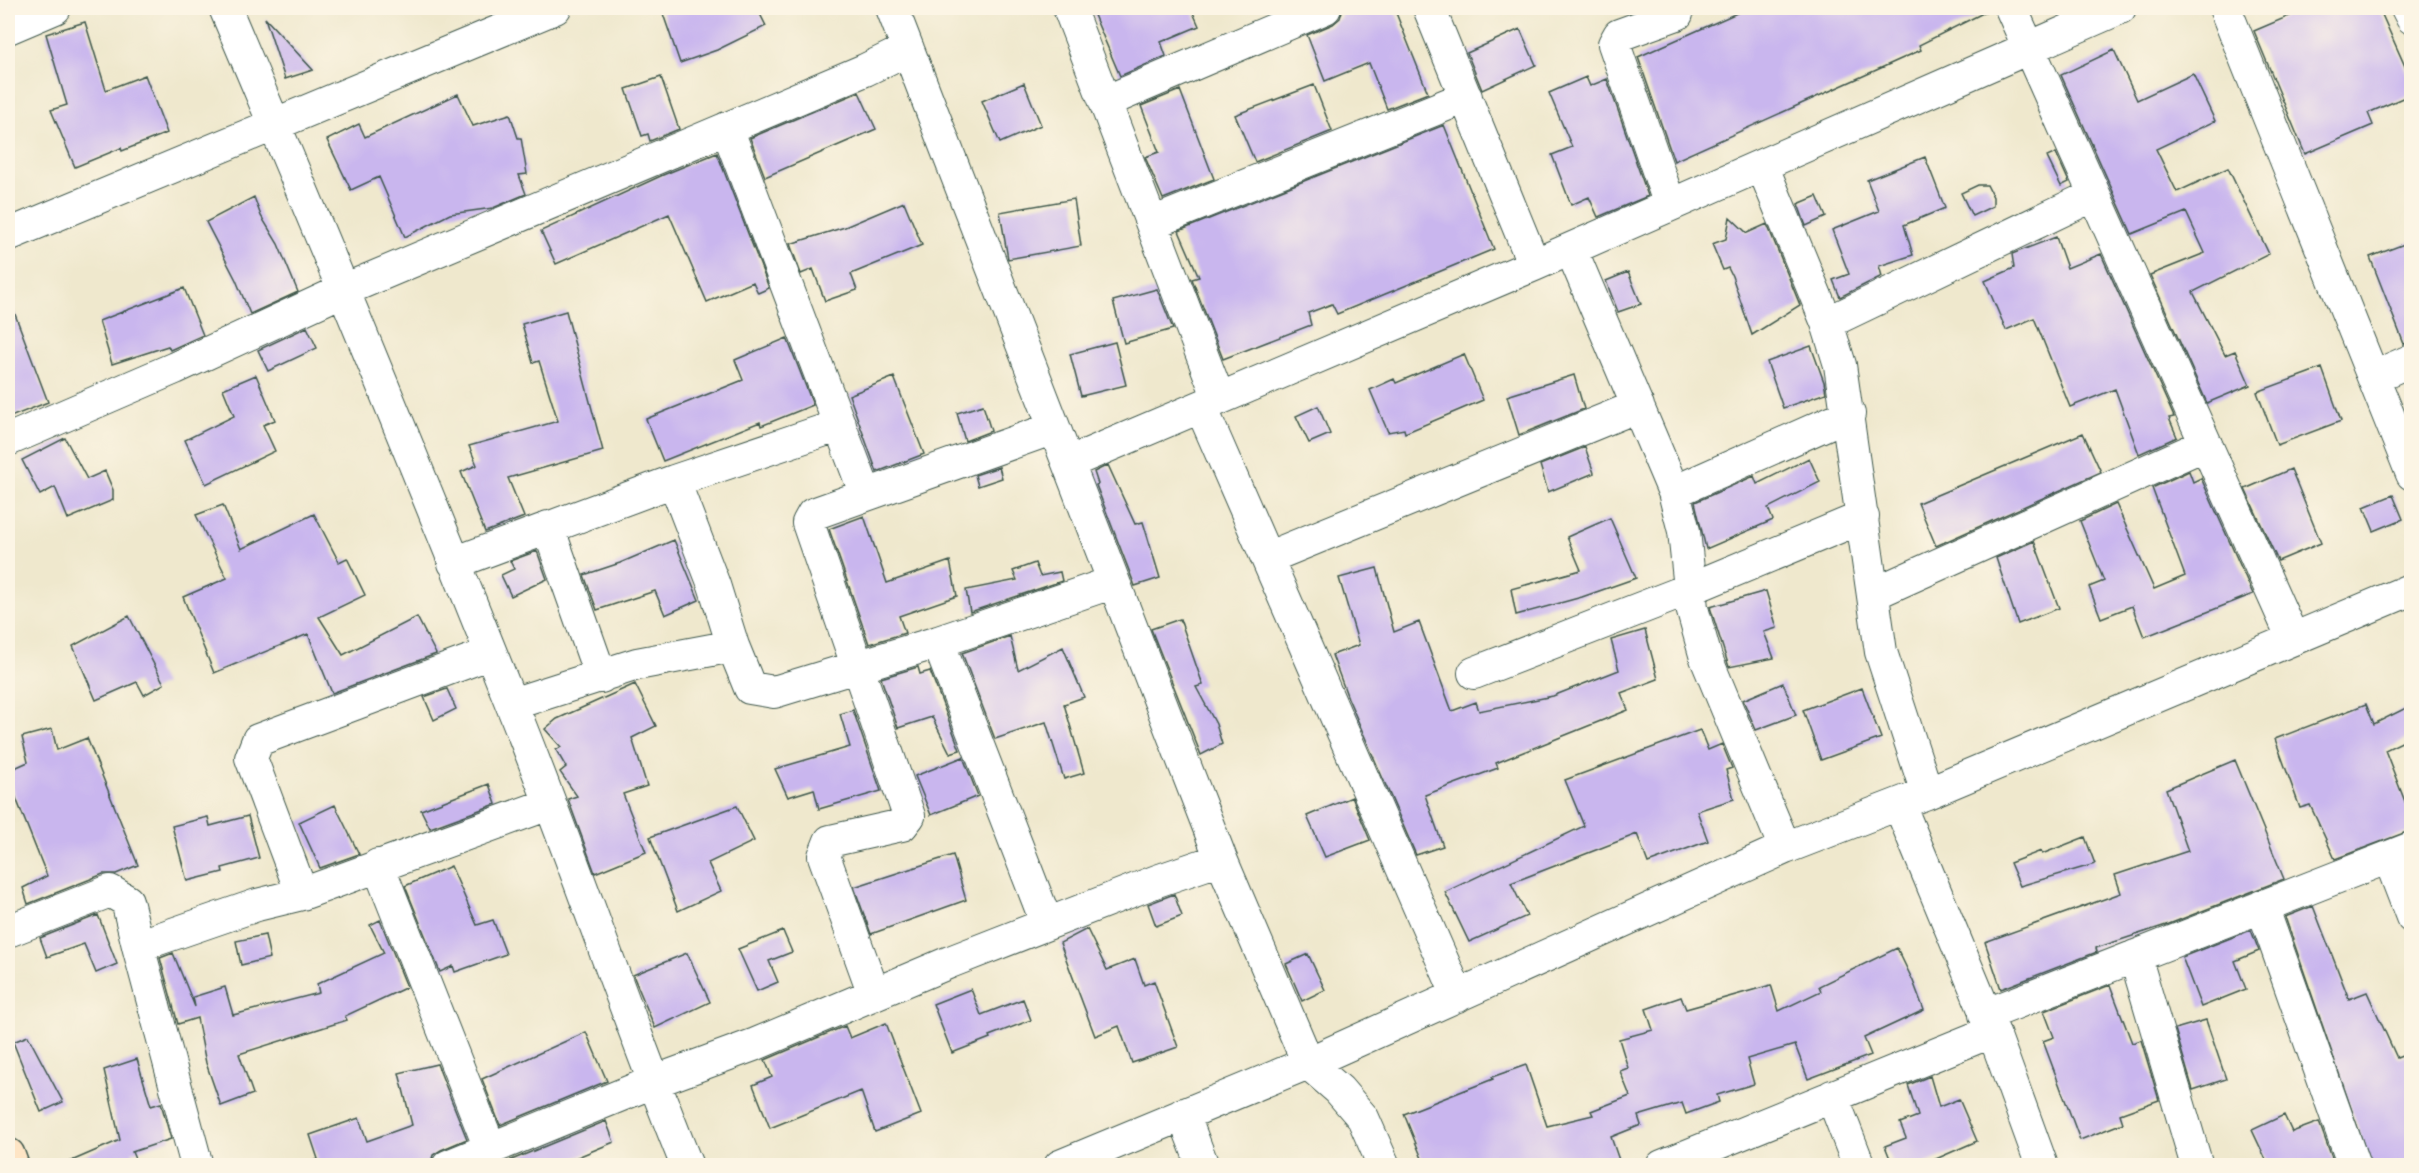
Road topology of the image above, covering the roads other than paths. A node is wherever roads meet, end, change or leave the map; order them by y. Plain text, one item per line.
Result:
1 (225, 8) edge
2 (555, 8) edge
3 (892, 8) edge
4 (1069, 8) edge
5 (1325, 8) edge
6 (2011, 8) edge
7 (2120, 8) edge
8 (2407, 8) edge
9 (1437, 10) edge
10 (1681, 10) edge
11 (2236, 11) edge
12 (2412, 18) edge
13 (2028, 48) junction
14 (908, 50) junction
15 (1466, 97) junction
16 (1105, 102) junction
17 (274, 123) junction
18 (727, 128) junction
19 (1762, 165) junction
20 (2094, 195) junction
21 (1670, 206) junction
22 (1152, 223) junction
23 (8, 235) edge
24 (1571, 249) junction
25 (1534, 265) junction
26 (344, 290) junction
27 (1827, 323) junction
28 (2412, 360) edge
29 (2373, 377) junction
30 (1210, 403) junction
31 (1638, 406) junction
32 (1849, 414) junction
33 (840, 425) junction
34 (1054, 428) junction
35 (8, 440) edge
36 (2206, 444) junction
37 (1068, 463) junction
38 (2412, 474) edge
39 (674, 481) junction
40 (1674, 492) junction
41 (866, 495) junction
42 (1863, 517) junction
43 (548, 527) junction
44 (1267, 558) junction
45 (454, 564) junction
46 (1114, 582) junction
47 (1690, 589) junction
48 (2412, 589) edge
49 (1873, 594) junction
50 (2293, 639) junction
51 (938, 642) junction
52 (733, 646) junction
53 (490, 653) junction
54 (856, 667) junction
55 (1474, 673) dead end
56 (601, 677) junction
57 (512, 704) junction
58 (1913, 798) junction
59 (549, 804) junction
60 (1785, 848) junction
61 (2400, 852) edge
62 (1221, 859) junction
63 (378, 865) junction
64 (302, 894) junction
65 (2262, 906) junction
66 (2412, 917) edge
67 (1047, 924) junction
68 (8, 931) edge
69 (138, 946) junction
70 (2135, 956) junction
71 (874, 994) junction
72 (1458, 996) junction
73 (1989, 1023) junction
74 (1308, 1063) junction
75 (653, 1082) junction
76 (1832, 1096) junction
77 (1183, 1113) junction
78 (490, 1148) junction
79 (8, 1155) edge
80 (1702, 1158) edge
81 (1067, 1164) edge
82 (12, 1166) edge
83 (197, 1166) edge
84 (448, 1166) edge
85 (687, 1166) edge
86 (1203, 1166) edge
87 (1384, 1166) edge
88 (1662, 1166) edge
89 (1859, 1166) edge
90 (2042, 1166) edge
91 (2197, 1166) edge
92 (2354, 1166) edge

1 - 17 street
2 - 17 street
3 - 14 street
4 - 16 street
5 - 16 street
6 - 13 street
7 - 13 street
8 - 12 street
9 - 15 street
10 - 21 street
11 - 29 street
13 - 19 street
13 - 20 street
14 - 18 street
14 - 34 street
15 - 22 street
15 - 25 street
16 - 22 street
17 - 23 street
17 - 26 street
18 - 26 street
18 - 33 street
19 - 21 street
19 - 27 street
20 - 27 street
20 - 36 street
21 - 24 street
22 - 30 street
24 - 25 street
24 - 31 street
25 - 30 street
26 - 35 street
26 - 45 street
27 - 32 street
28 - 29 street
29 - 38 street
30 - 37 street
30 - 44 street
31 - 40 street
31 - 44 street
32 - 40 street
32 - 42 street
33 - 39 street
33 - 41 street
34 - 37 street
34 - 41 street
36 - 49 street
36 - 50 street
37 - 46 street
39 - 43 street
39 - 52 street
40 - 47 street
41 - 54 street
42 - 47 street
42 - 49 street
43 - 45 street
43 - 56 street
44 - 72 street
45 - 53 street
46 - 51 street
46 - 62 street
47 - 55 street
47 - 60 street
48 - 50 street
49 - 58 street
50 - 58 street
51 - 54 street
51 - 67 street
52 - 54 street
52 - 56 street
53 - 57 street
53 - 64 street
54 - 71 street
56 - 57 street
57 - 59 street
58 - 60 street
58 - 73 street
59 - 63 street
59 - 75 street
60 - 72 street
61 - 65 street
61 - 66 street
62 - 67 street
62 - 74 street
63 - 64 street
63 - 78 street
64 - 69 street
65 - 70 street
65 - 92 street
67 - 71 street
68 - 69 street
69 - 83 street
70 - 73 street
70 - 91 street
71 - 75 street
72 - 74 street
73 - 76 street
73 - 90 street
74 - 77 street
74 - 87 street
75 - 78 street
75 - 85 street
76 - 80 street
76 - 89 street
77 - 81 street
77 - 86 street
78 - 84 street
79 - 82 street
80 - 88 street

